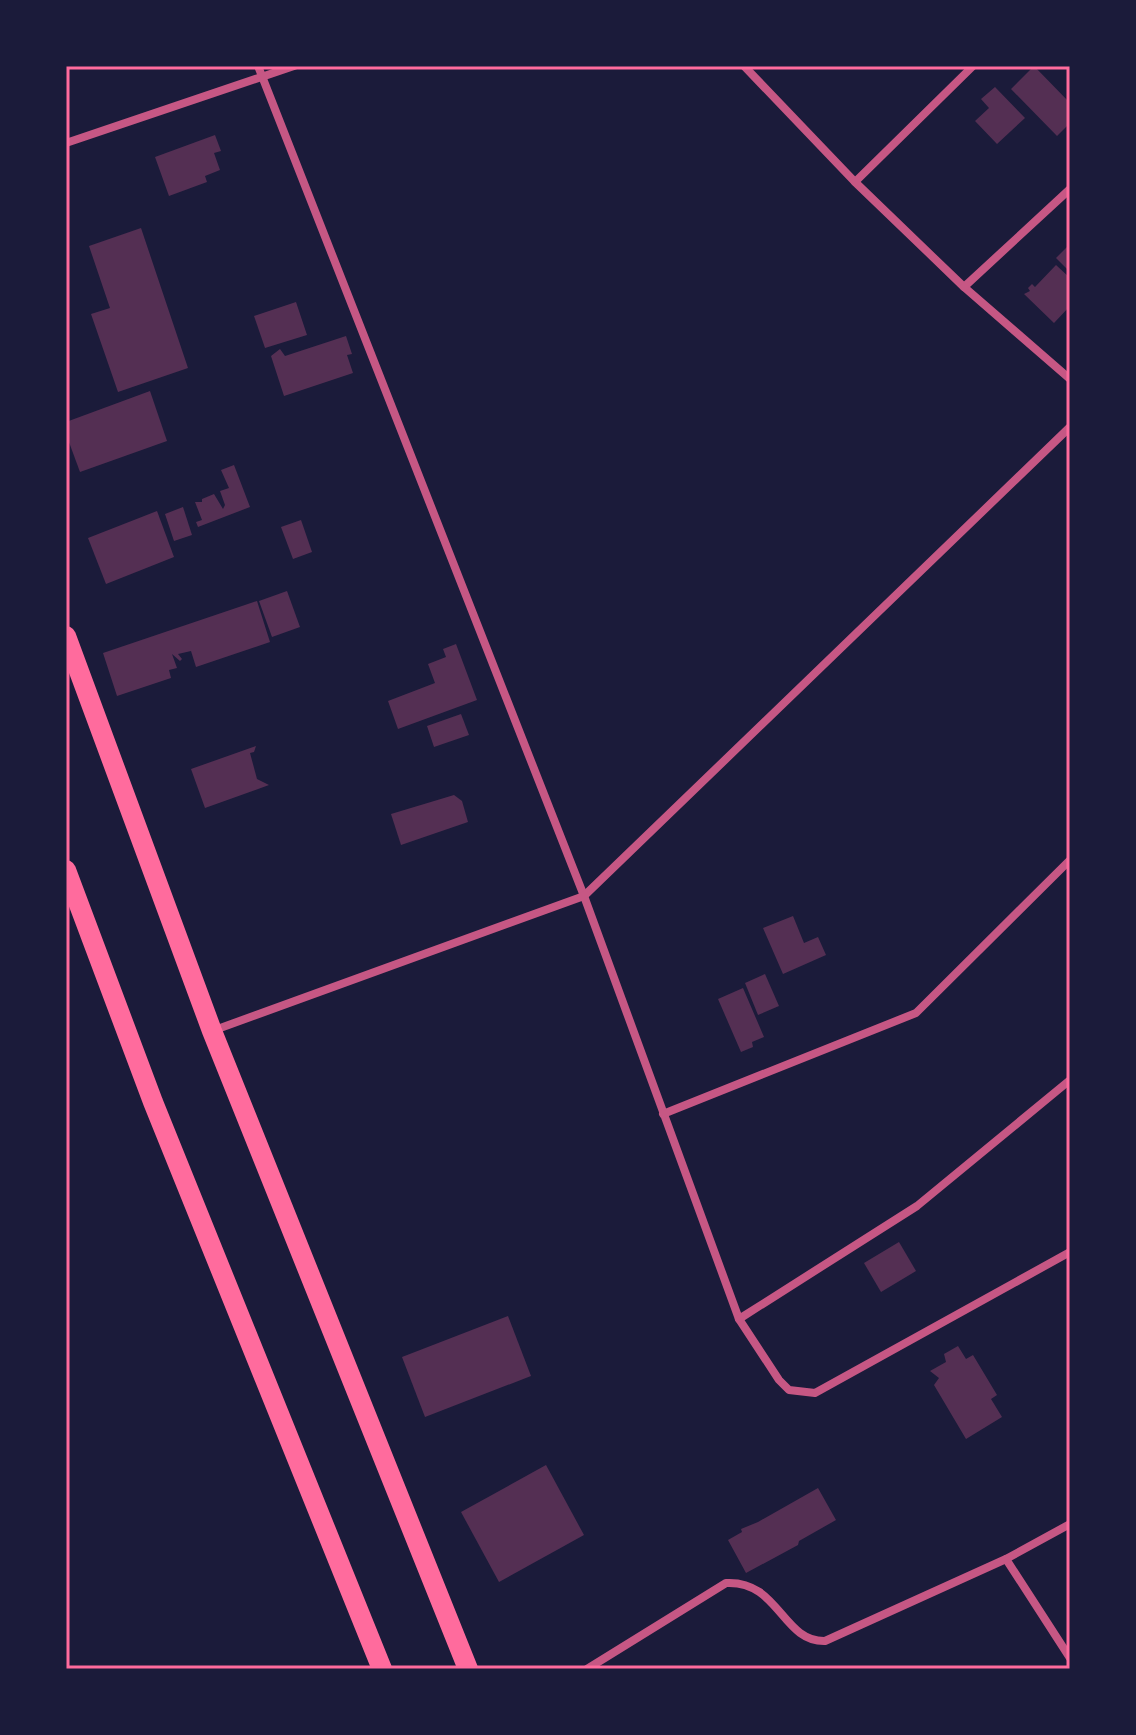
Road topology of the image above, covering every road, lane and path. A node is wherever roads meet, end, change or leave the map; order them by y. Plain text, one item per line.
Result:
1 (258, 66) edge
2 (294, 66) edge
3 (973, 66) edge
4 (746, 67) edge
5 (262, 78) junction
6 (66, 143) edge
7 (855, 182) junction
8 (1070, 189) edge
9 (964, 287) junction
10 (1070, 379) edge
11 (1070, 427) edge
12 (66, 636) edge
13 (1070, 860) edge
14 (66, 870) edge
15 (584, 896) junction
16 (212, 1031) junction
17 (1070, 1080) edge
18 (663, 1114) junction
19 (1070, 1252) edge
20 (739, 1319) junction
21 (1070, 1524) edge
22 (1006, 1559) junction
23 (1070, 1658) edge
24 (382, 1669) edge
25 (468, 1669) edge
26 (587, 1669) edge

1 - 5 street
2 - 5 street
3 - 7 street
4 - 7 street
5 - 6 street
5 - 15 street
7 - 9 street
8 - 9 street
9 - 10 street
11 - 15 street
12 - 16 main road
13 - 18 street
14 - 24 main road
15 - 16 street
15 - 18 street
16 - 25 main road
17 - 20 street
18 - 20 street
19 - 20 street
21 - 22 street
22 - 23 street
22 - 26 street

